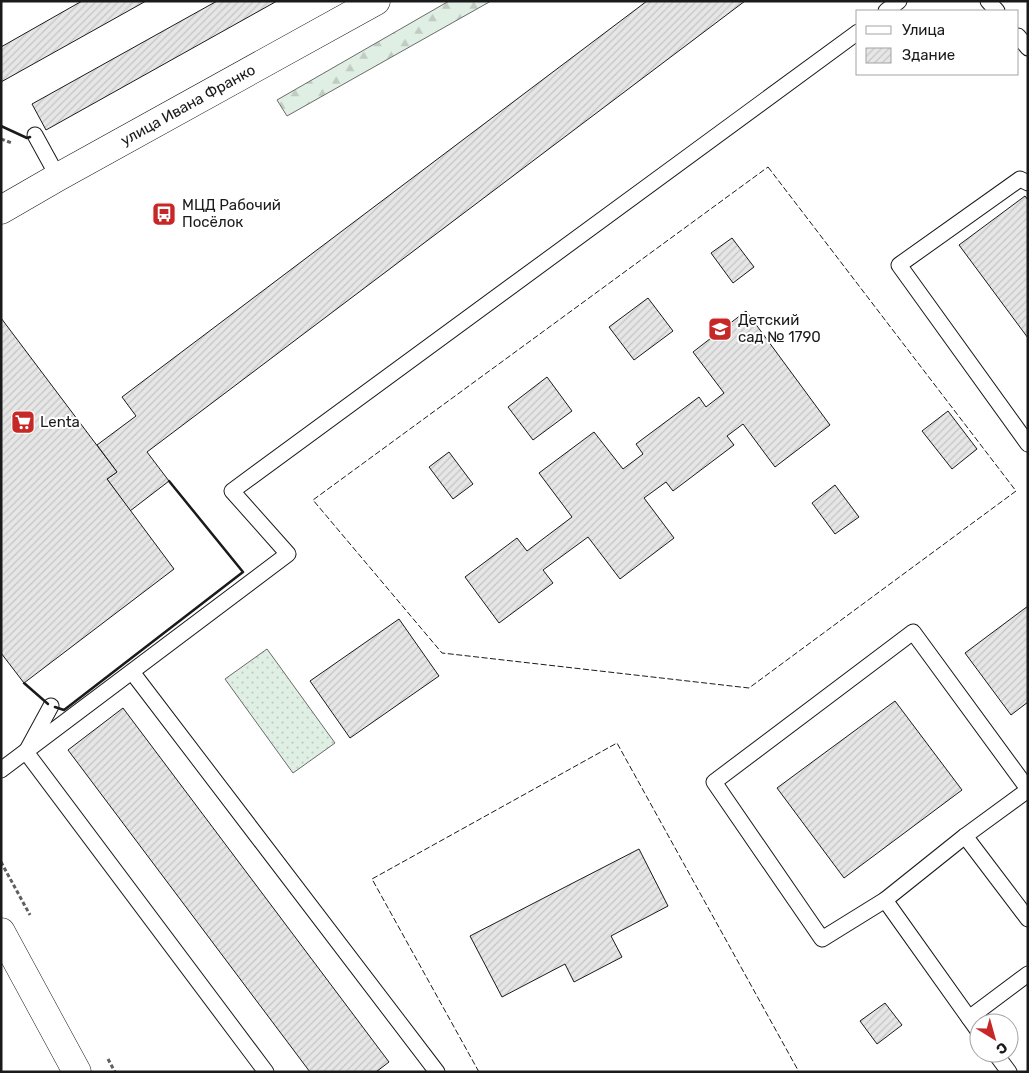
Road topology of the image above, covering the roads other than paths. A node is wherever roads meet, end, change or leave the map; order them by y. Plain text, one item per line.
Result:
1 (376, 1) edge
2 (900, 1) edge
3 (887, 10) edge
4 (856, 33) edge
5 (1019, 37) edge
6 (1028, 48) edge
7 (35, 135) dead end
8 (58, 177) junction
9 (1028, 183) edge
10 (1, 210) edge
11 (1028, 444) edge
12 (132, 672) junction
13 (51, 706) dead end
14 (26, 752) junction
15 (1, 770) edge
16 (1028, 789) edge
17 (965, 836) junction
18 (884, 900) junction
19 (1028, 919) edge
20 (1, 932) edge
21 (1028, 974) edge
22 (976, 1013) edge
23 (969, 1018) edge
24 (77, 1072) edge
25 (266, 1072) edge
26 (437, 1072) edge

1 - 8 street, улица Ивана Франко
2 - 3 lane
4 - 12 lane
5 - 6 lane
7 - 8 lane
8 - 10 street, улица Ивана Франко
9 - 11 lane
12 - 14 lane
12 - 26 lane
13 - 14 lane
14 - 15 lane
14 - 25 lane
16 - 17 lane
16 - 18 lane
17 - 18 lane
17 - 19 lane
18 - 23 lane
20 - 24 street
21 - 22 lane

